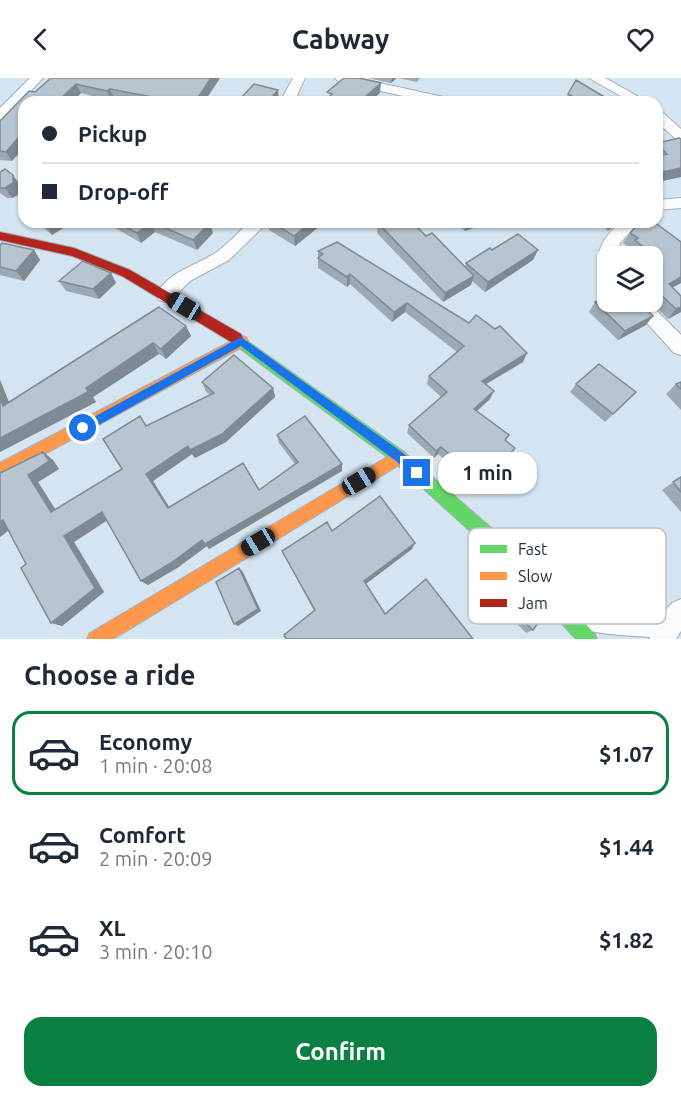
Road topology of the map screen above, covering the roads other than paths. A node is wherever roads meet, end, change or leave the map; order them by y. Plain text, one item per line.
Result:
1 (37, 78) edge
2 (299, 78) edge
3 (340, 78) edge
4 (595, 78) edge
5 (19, 96) edge
6 (290, 96) edge
7 (406, 96) edge
8 (630, 96) edge
9 (18, 98) edge
10 (0, 116) edge
11 (663, 121) edge
12 (681, 136) edge
13 (681, 203) edge
14 (663, 204) edge
15 (253, 228) edge
16 (625, 228) edge
17 (0, 236) edge
18 (609, 246) edge
19 (165, 295) junction
20 (646, 312) edge
21 (241, 341) junction
22 (681, 347) edge
23 (399, 457) junction
24 (0, 471) edge
25 (479, 528) edge
26 (574, 624) edge
27 (653, 624) edge
28 (671, 625) edge
29 (96, 639) edge
30 (588, 639) edge

1 - 5 street
2 - 6 street
3 - 7 street
4 - 8 street
9 - 10 street
11 - 12 street
13 - 14 street
15 - 19 street
16 - 18 street
17 - 19 street
19 - 21 street
20 - 22 street
21 - 23 street
21 - 24 street
23 - 25 street
23 - 29 street
26 - 30 street
27 - 28 street

